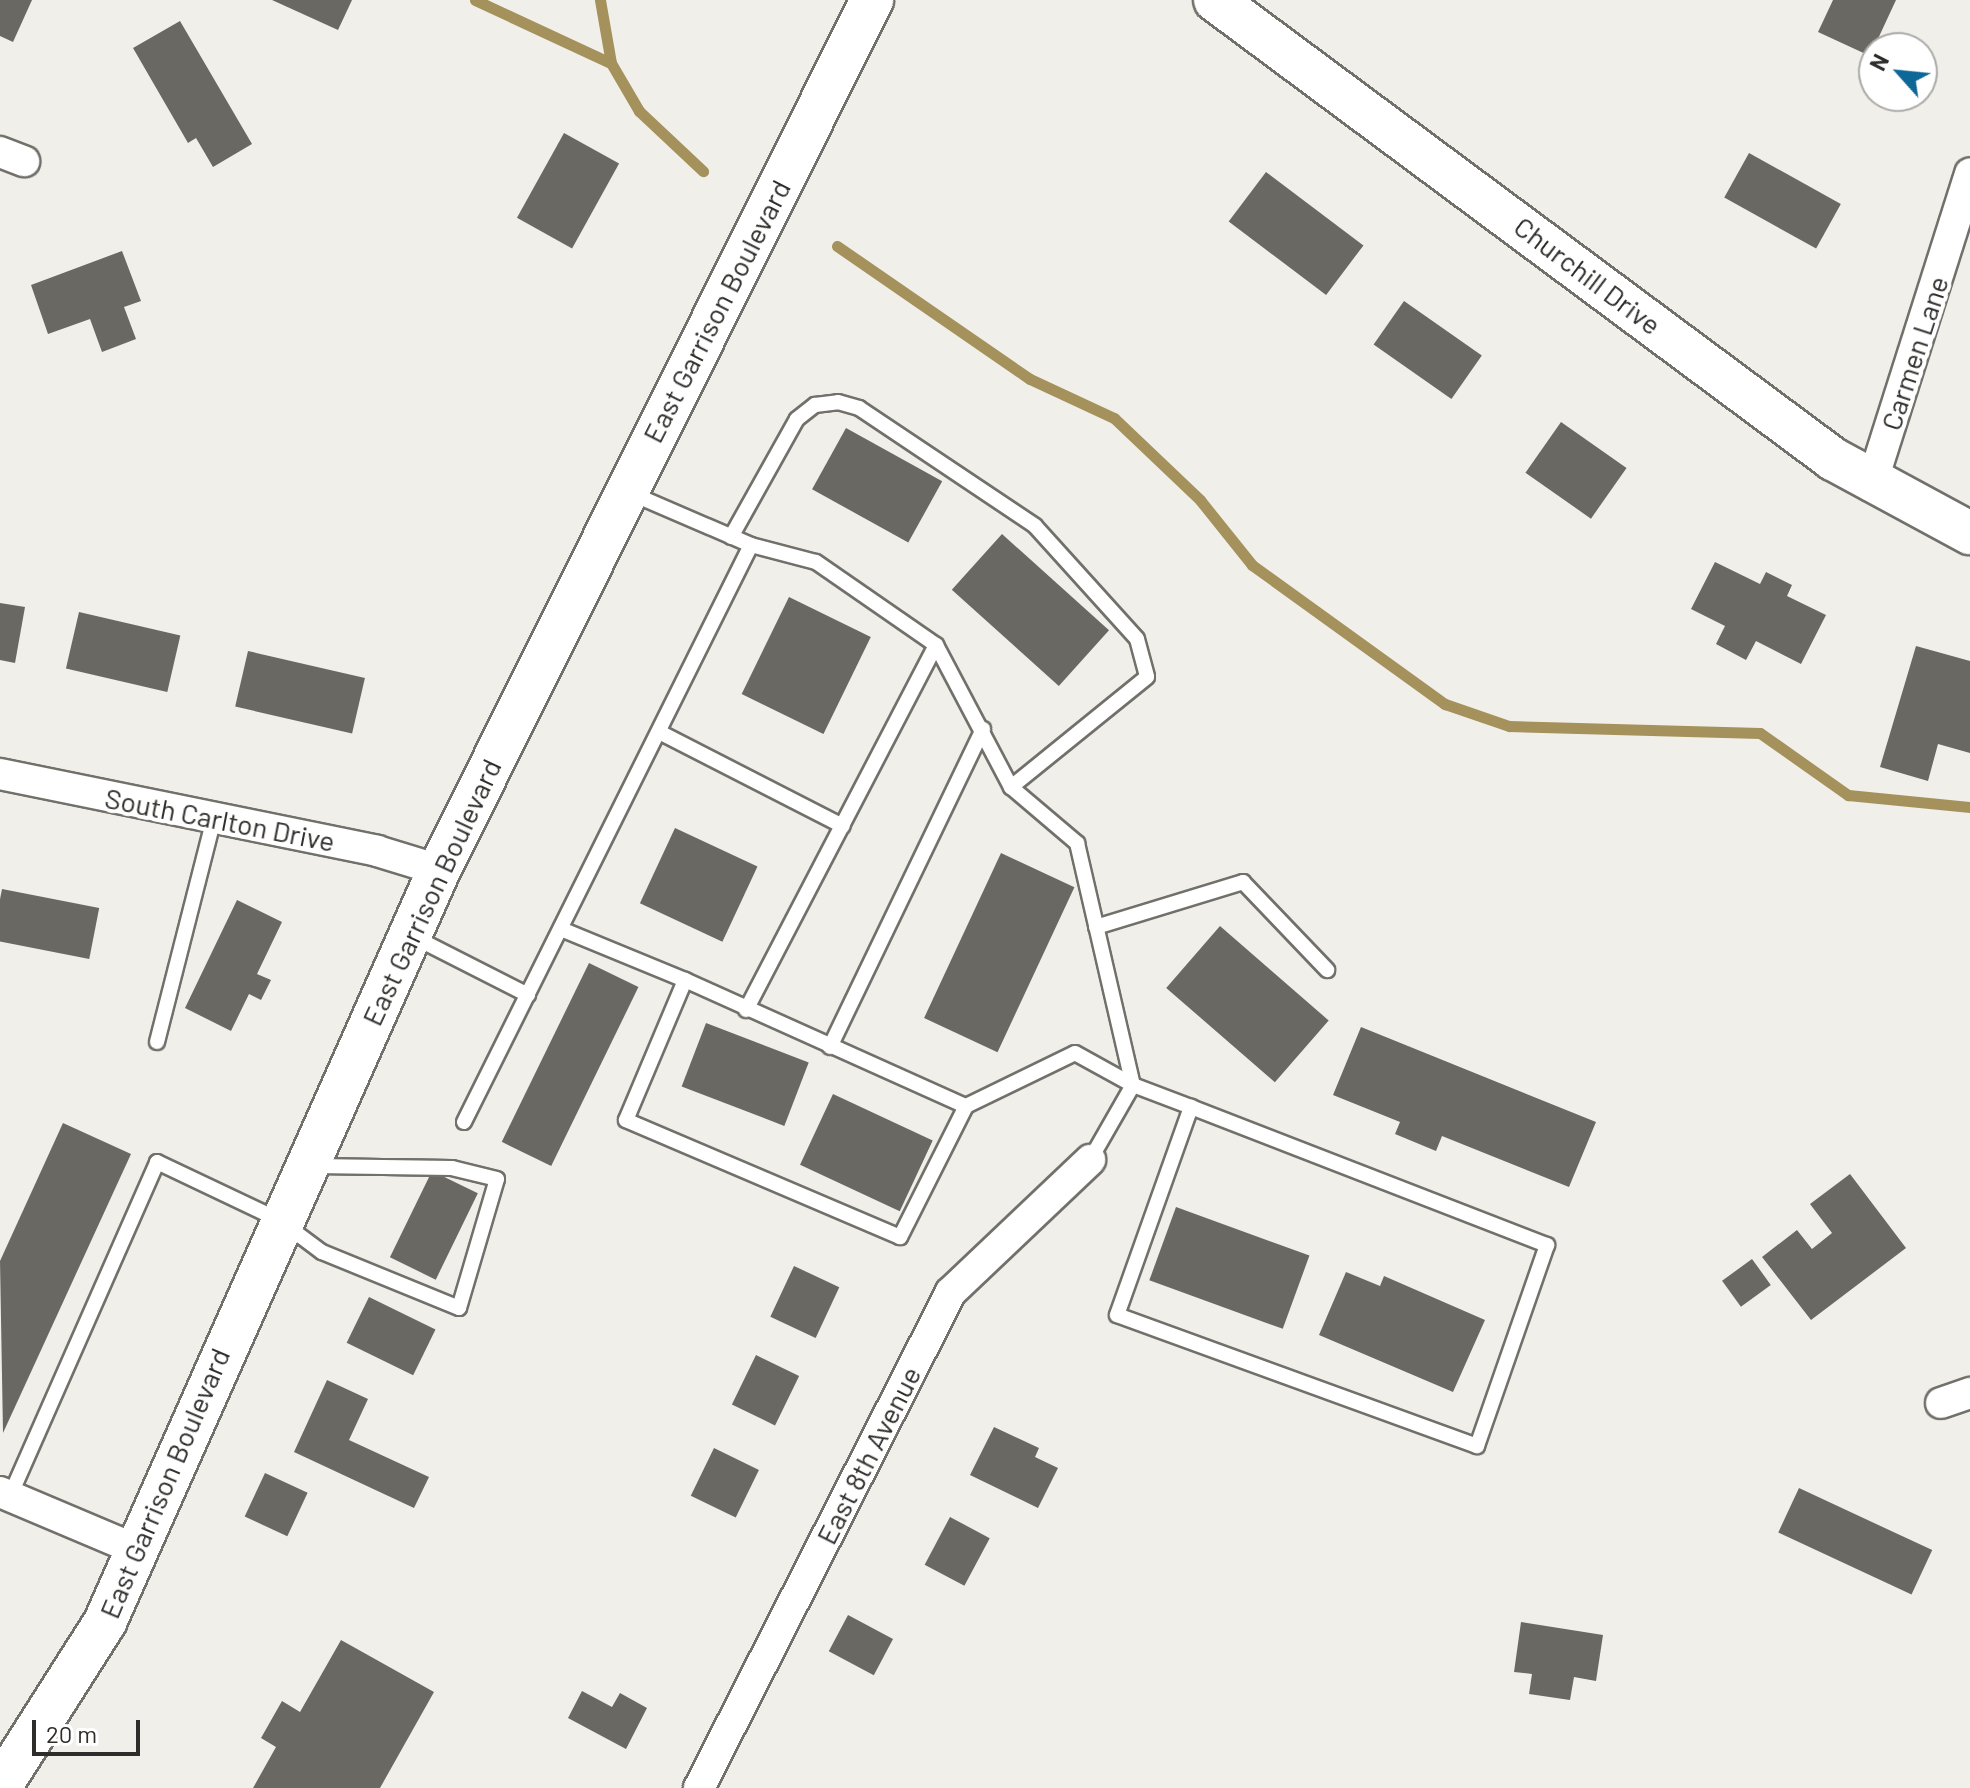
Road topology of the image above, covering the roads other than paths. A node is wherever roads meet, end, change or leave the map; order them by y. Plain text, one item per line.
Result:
1 (872, 0) edge
2 (1215, 0) edge
3 (1970, 173) edge
4 (1871, 486) junction
5 (626, 491) junction
6 (1970, 533) edge
7 (731, 537) junction
8 (751, 545) junction
9 (936, 645) junction
10 (983, 729) junction
11 (661, 733) junction
12 (0, 774) edge
13 (1011, 787) junction
14 (214, 818) junction
15 (843, 826) junction
16 (439, 870) junction
17 (1096, 927) junction
18 (561, 929) junction
19 (409, 935) junction
20 (1327, 970) dead end
21 (685, 980) junction
22 (528, 995) junction
23 (746, 1010) junction
24 (157, 1042) dead end
25 (830, 1047) junction
26 (1133, 1085) junction
27 (966, 1106) junction
28 (1191, 1107) junction
29 (464, 1122) dead end
30 (1090, 1160) joint
31 (304, 1166) junction
32 (279, 1220) junction
33 (1970, 1393) edge
34 (1941, 1403) dead end
35 (5, 1494) edge
36 (137, 1550) junction
37 (0, 1787) edge
38 (699, 1788) edge

1 - 5 main road, East Garrison Boulevard
2 - 4 main road, Churchill Drive
3 - 4 street, Carmen Lane
4 - 6 main road, Churchill Drive
5 - 7 lane
5 - 16 main road, East Garrison Boulevard
7 - 8 lane
7 - 13 lane
8 - 9 lane
8 - 11 lane
9 - 10 lane
9 - 15 lane
10 - 13 lane
10 - 25 lane
11 - 15 lane
11 - 18 lane
12 - 14 street, South Carlton Drive
13 - 17 lane
14 - 16 street, South Carlton Drive
14 - 24 lane
15 - 23 lane
16 - 19 main road, East Garrison Boulevard
17 - 20 lane
17 - 26 lane
18 - 21 lane
18 - 22 lane
19 - 22 lane
19 - 31 main road, East Garrison Boulevard
21 - 23 lane
21 - 27 lane
22 - 29 lane
23 - 25 lane
25 - 27 lane
26 - 27 lane
26 - 28 lane
26 - 30 lane
28 - 28 lane
30 - 38 street, East 8th Avenue
31 - 32 main road, East Garrison Boulevard
31 - 32 lane
32 - 35 lane
32 - 36 main road, East Garrison Boulevard
33 - 34 street
35 - 36 street
36 - 37 main road, East Garrison Boulevard

